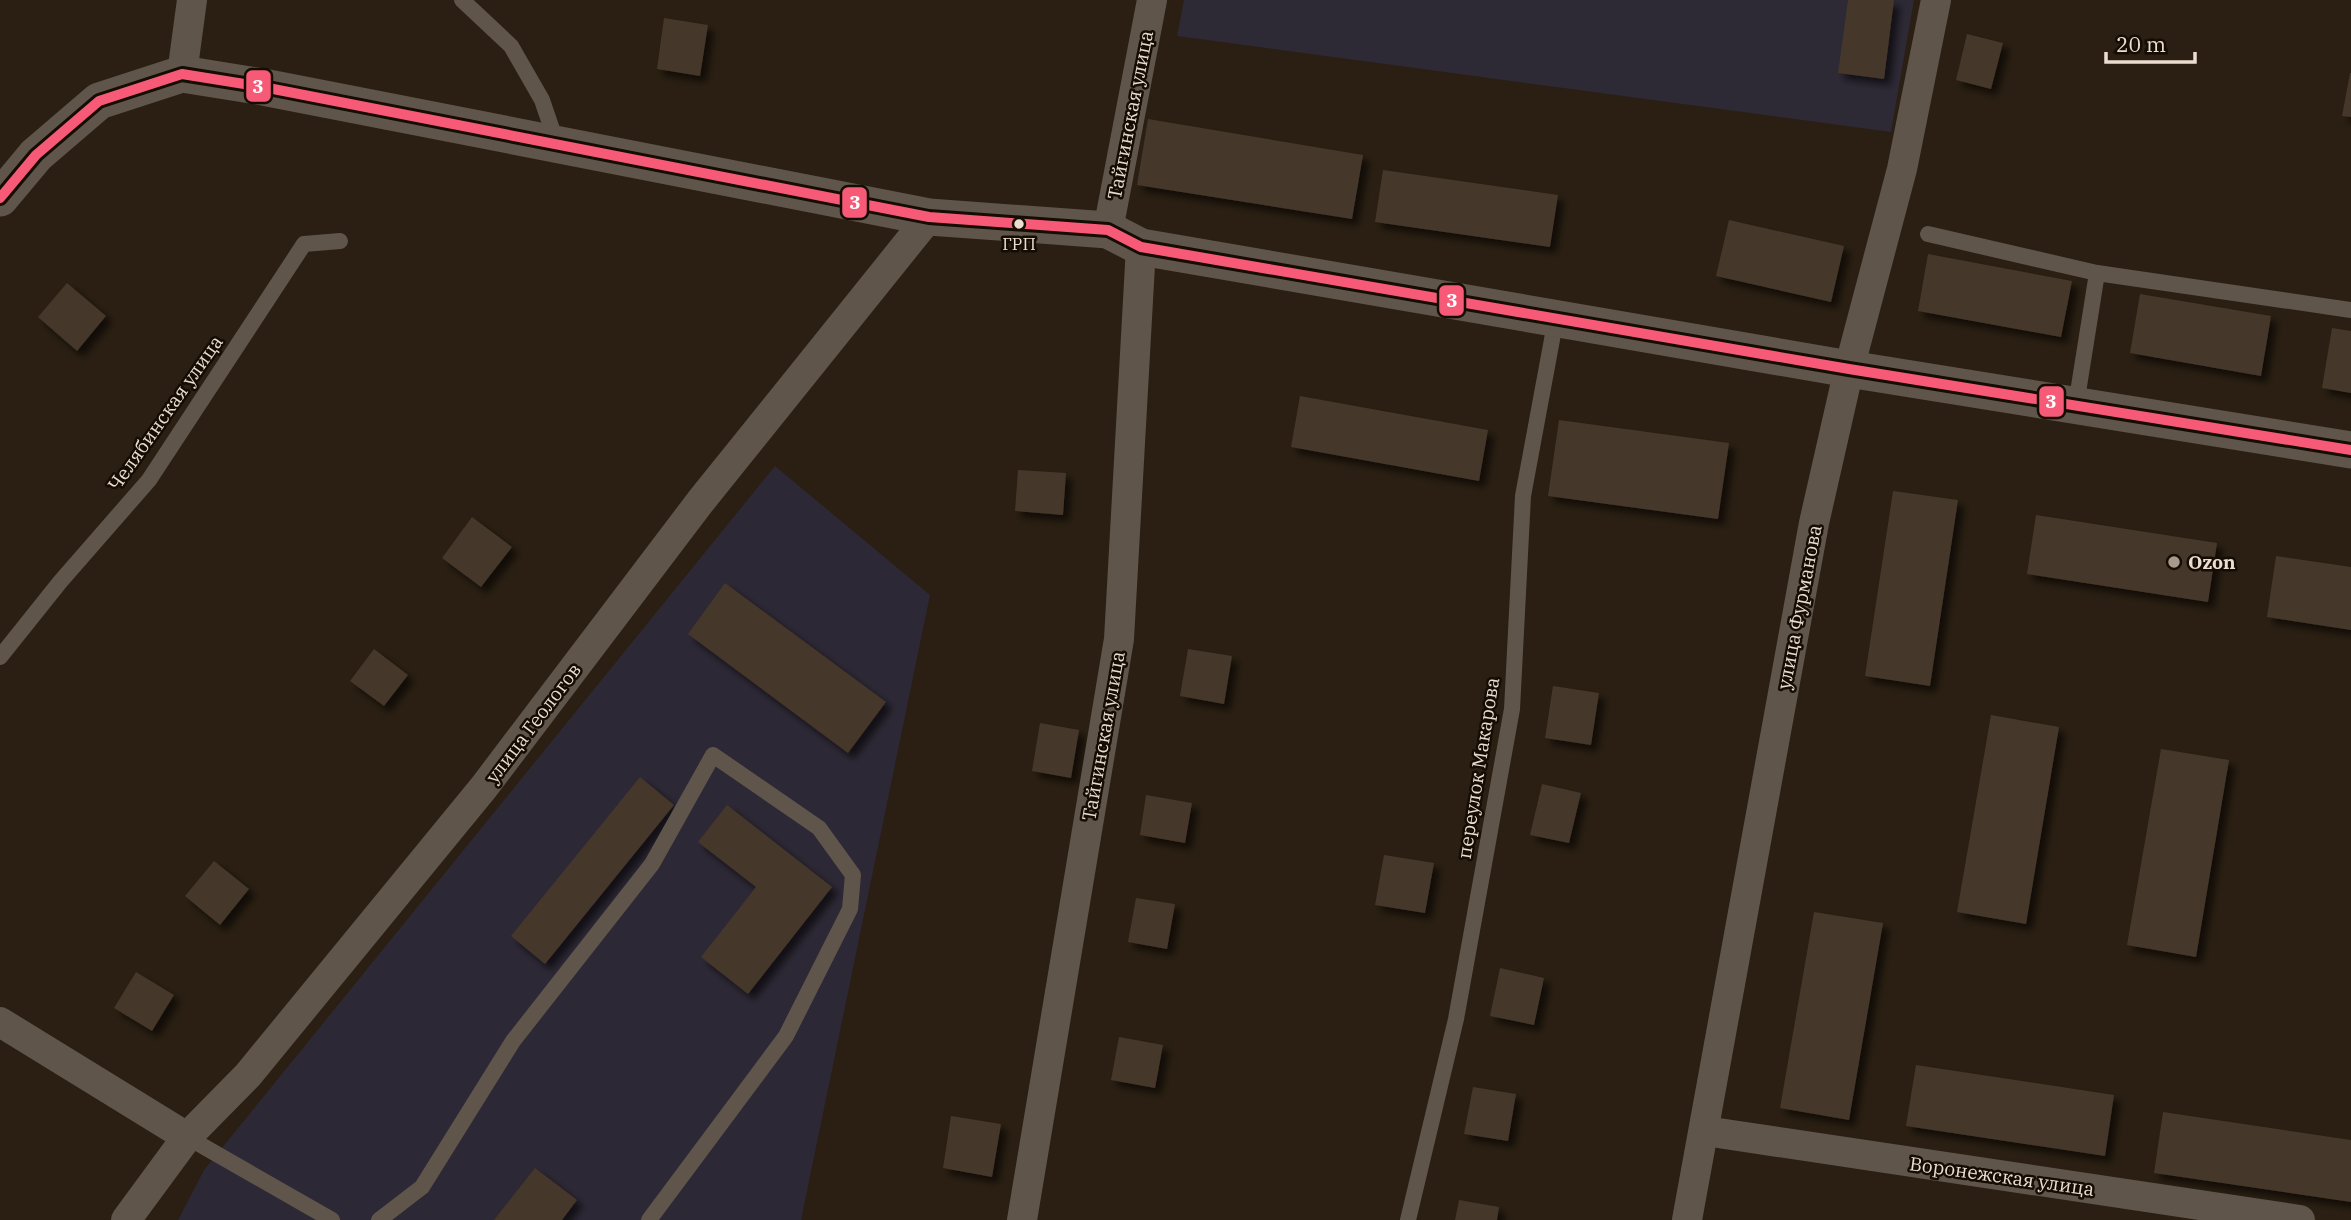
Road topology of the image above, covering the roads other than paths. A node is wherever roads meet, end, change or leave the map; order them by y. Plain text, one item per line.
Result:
1 (192, 0) edge
2 (462, 0) edge
3 (1152, 0) edge
4 (1936, 0) edge
5 (182, 74) junction
6 (557, 145) junction
7 (0, 198) edge
8 (929, 217) junction
9 (1108, 230) junction
10 (1928, 234) dead end
11 (340, 242) dead end
12 (1141, 247) junction
13 (2097, 273) junction
14 (2351, 310) edge
15 (1556, 318) junction
16 (1849, 369) junction
17 (2076, 405) junction
18 (2351, 450) edge
19 (0, 657) edge
20 (0, 1022) edge
21 (1705, 1130) junction
22 (187, 1137) junction
23 (126, 1220) edge
24 (332, 1220) edge
25 (379, 1220) edge
26 (649, 1220) edge
27 (1022, 1220) edge
28 (1408, 1220) edge
29 (1687, 1220) edge
30 (2300, 1220) edge

1 - 5 street
2 - 6 lane
3 - 9 street, Тайгинская улица
4 - 16 street, улица Фурманова
5 - 6 street
5 - 7 street
6 - 8 street
8 - 9 street
8 - 22 street, улица Геологов
9 - 12 street
10 - 13 lane
11 - 19 lane, Челябинская улица
12 - 15 street
12 - 27 street, Тайгинская улица
13 - 14 lane
13 - 17 lane
15 - 16 street
15 - 28 lane, переулок Макарова
16 - 17 street
16 - 21 street, улица Фурманова
17 - 18 street
20 - 22 street
21 - 29 street, улица Фурманова
21 - 30 street, Воронежская улица
22 - 23 street, улица Геологов
22 - 24 lane
25 - 26 lane

